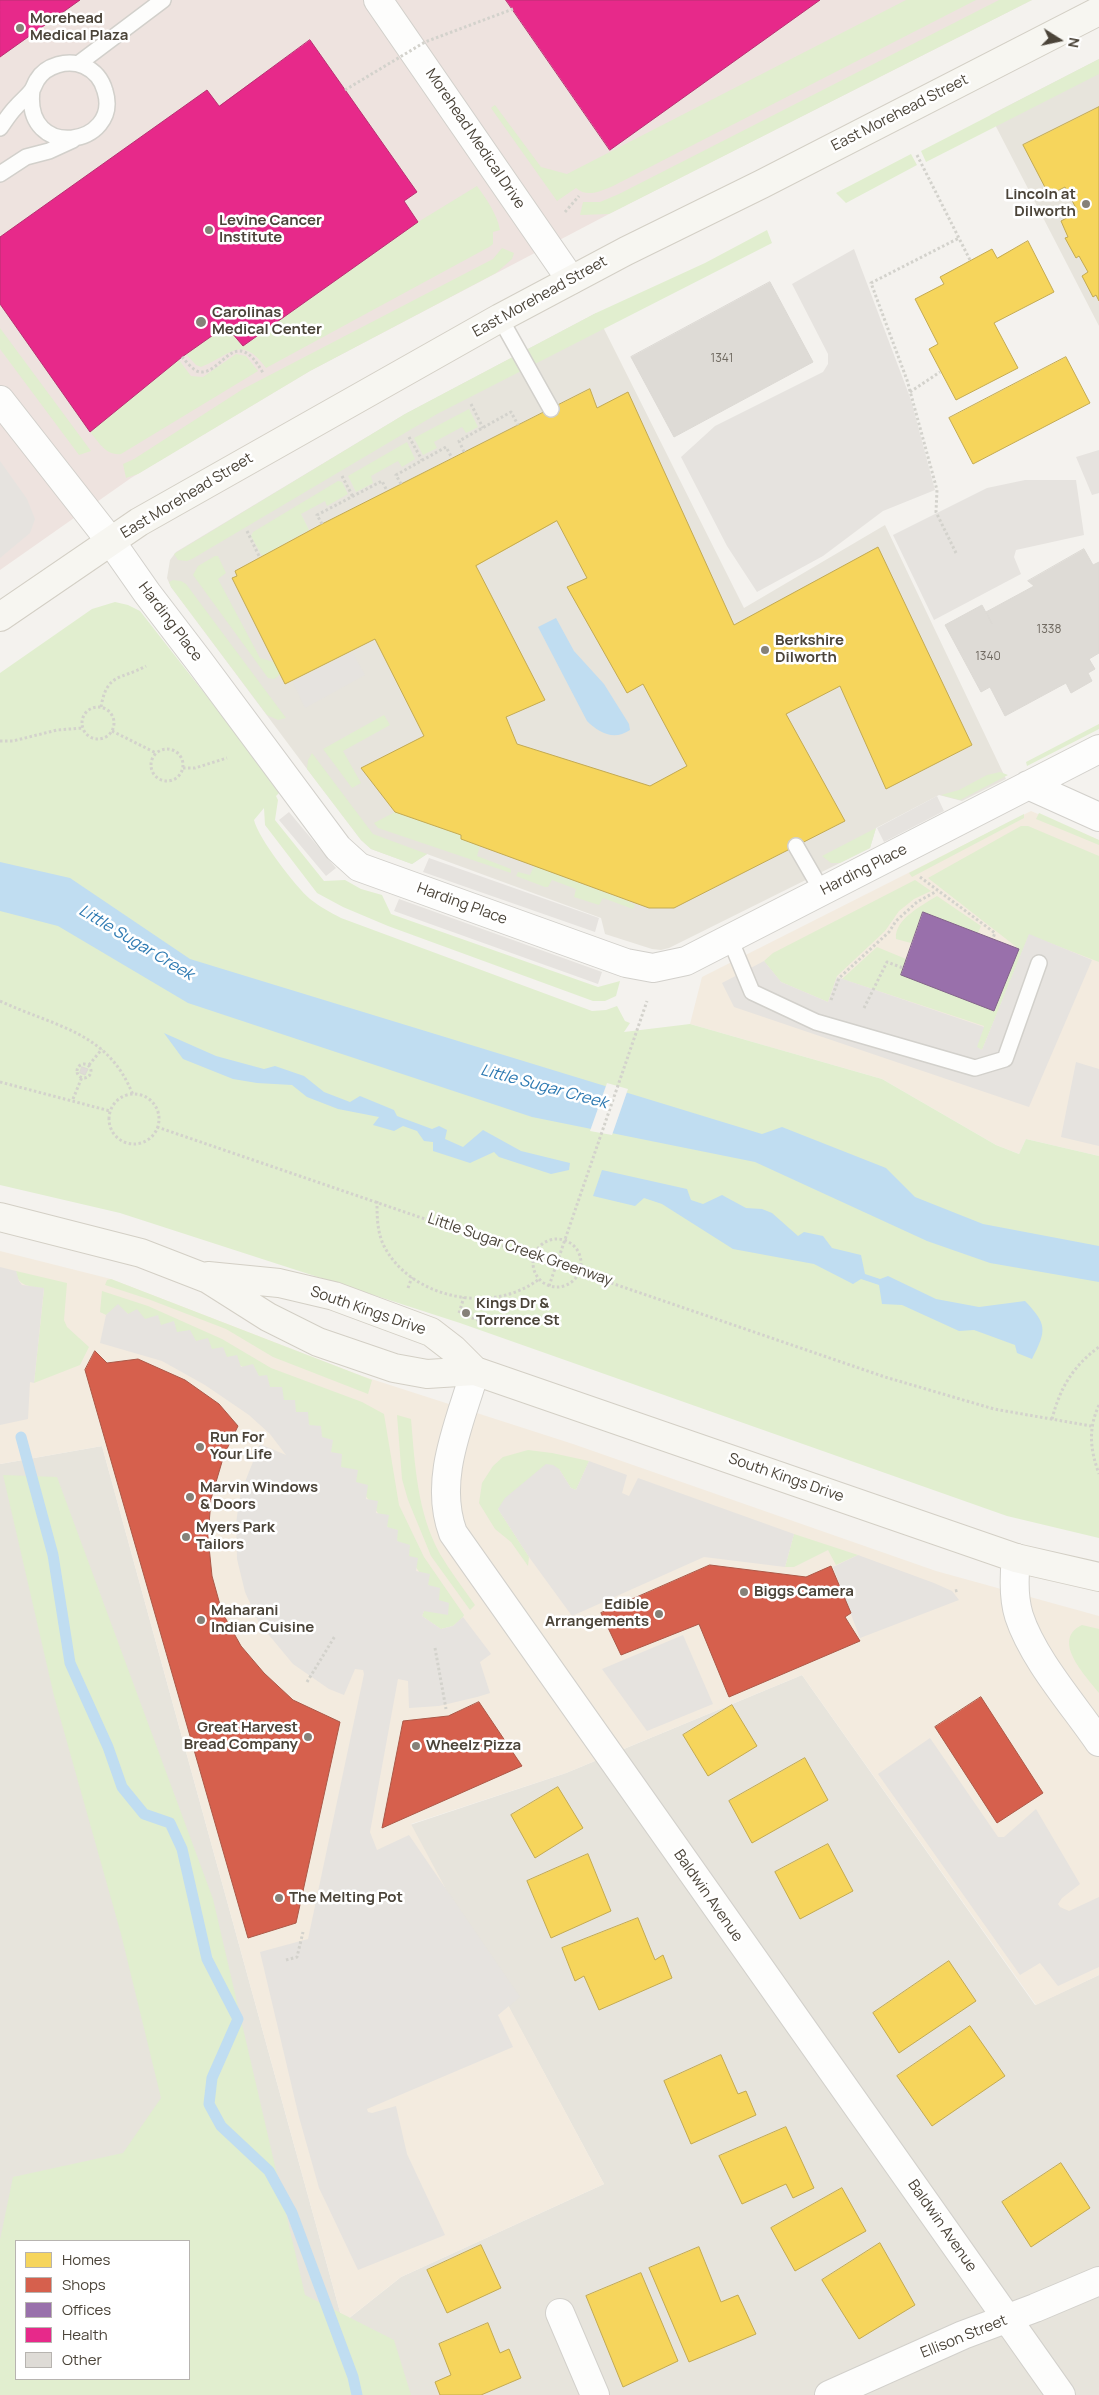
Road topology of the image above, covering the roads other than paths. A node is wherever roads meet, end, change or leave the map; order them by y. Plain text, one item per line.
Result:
1 (163, 0) edge
2 (378, 0) edge
3 (1099, 11) edge
4 (78, 64) junction
5 (32, 90) junction
6 (0, 128) edge
7 (73, 139) junction
8 (0, 174) edge
9 (571, 280) junction
10 (500, 318) junction
11 (0, 400) edge
12 (551, 408) dead end
13 (112, 543) junction
14 (0, 618) edge
15 (1099, 749) edge
16 (1028, 785) junction
17 (1099, 817) edge
18 (796, 846) dead end
19 (822, 891) junction
20 (730, 939) junction
21 (1039, 963) dead end
22 (0, 1217) edge
23 (188, 1271) junction
24 (475, 1371) junction
25 (1016, 1558) junction
26 (1099, 1577) edge
27 (1099, 1742) edge
28 (1099, 2280) edge
29 (560, 2312) dead end
30 (1008, 2319) junction
31 (595, 2395) edge
32 (829, 2395) edge
33 (1061, 2395) edge

1 - 4 lane
2 - 9 street, Morehead Medical Drive
3 - 9 main road, East Morehead Street
4 - 5 lane
4 - 7 lane
5 - 6 lane
5 - 7 lane
7 - 8 lane
9 - 10 main road, East Morehead Street
10 - 12 lane
10 - 13 main road, East Morehead Street
11 - 13 street, Harding Place
13 - 14 main road, East Morehead Street
13 - 20 street, Harding Place
15 - 16 street, Harding Place
16 - 17 street
16 - 19 street, Harding Place
18 - 19 lane
19 - 20 street, Harding Place
20 - 21 lane
22 - 23 main road, South Kings Drive
23 - 24 main road, South Kings Drive
23 - 24 main road, South Kings Drive
24 - 25 main road, South Kings Drive
24 - 30 street, Baldwin Avenue
25 - 26 main road, South Kings Drive
25 - 27 street
28 - 30 street, Ellison Street
29 - 31 street
30 - 32 street, Ellison Street
30 - 33 street, Baldwin Avenue

